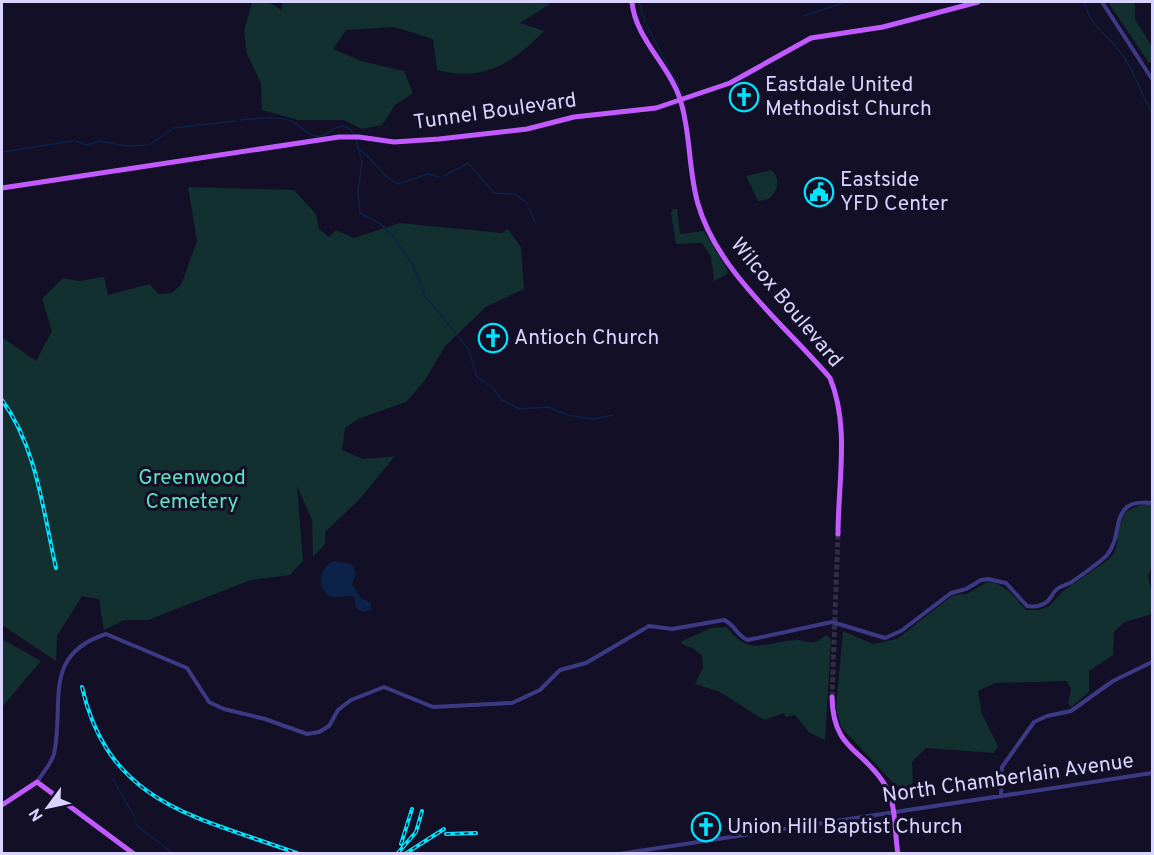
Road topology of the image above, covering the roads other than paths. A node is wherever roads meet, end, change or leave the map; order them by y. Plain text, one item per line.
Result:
1 (632, 2) edge
2 (978, 2) edge
3 (1102, 2) edge
4 (1152, 79) edge
5 (680, 100) junction
6 (2, 188) edge
7 (1152, 503) edge
8 (838, 534) tunnel mouth
9 (1152, 662) edge
10 (832, 697) tunnel mouth
11 (1152, 773) edge
12 (37, 782) junction
13 (1001, 795) junction
14 (2, 805) edge
15 (893, 811) junction
16 (134, 854) edge
17 (619, 854) edge
18 (898, 854) edge

1 - 5 main road, Wilcox Boulevard
2 - 5 main road, Tunnel Boulevard
3 - 4 street
5 - 6 main road, Tunnel Boulevard
5 - 8 main road, Wilcox Boulevard
7 - 12 street
9 - 13 street
10 - 15 main road
11 - 13 street, North Chamberlain Avenue
12 - 14 main road
12 - 16 main road
13 - 15 street, North Chamberlain Avenue
15 - 17 street, North Chamberlain Avenue
15 - 18 main road

